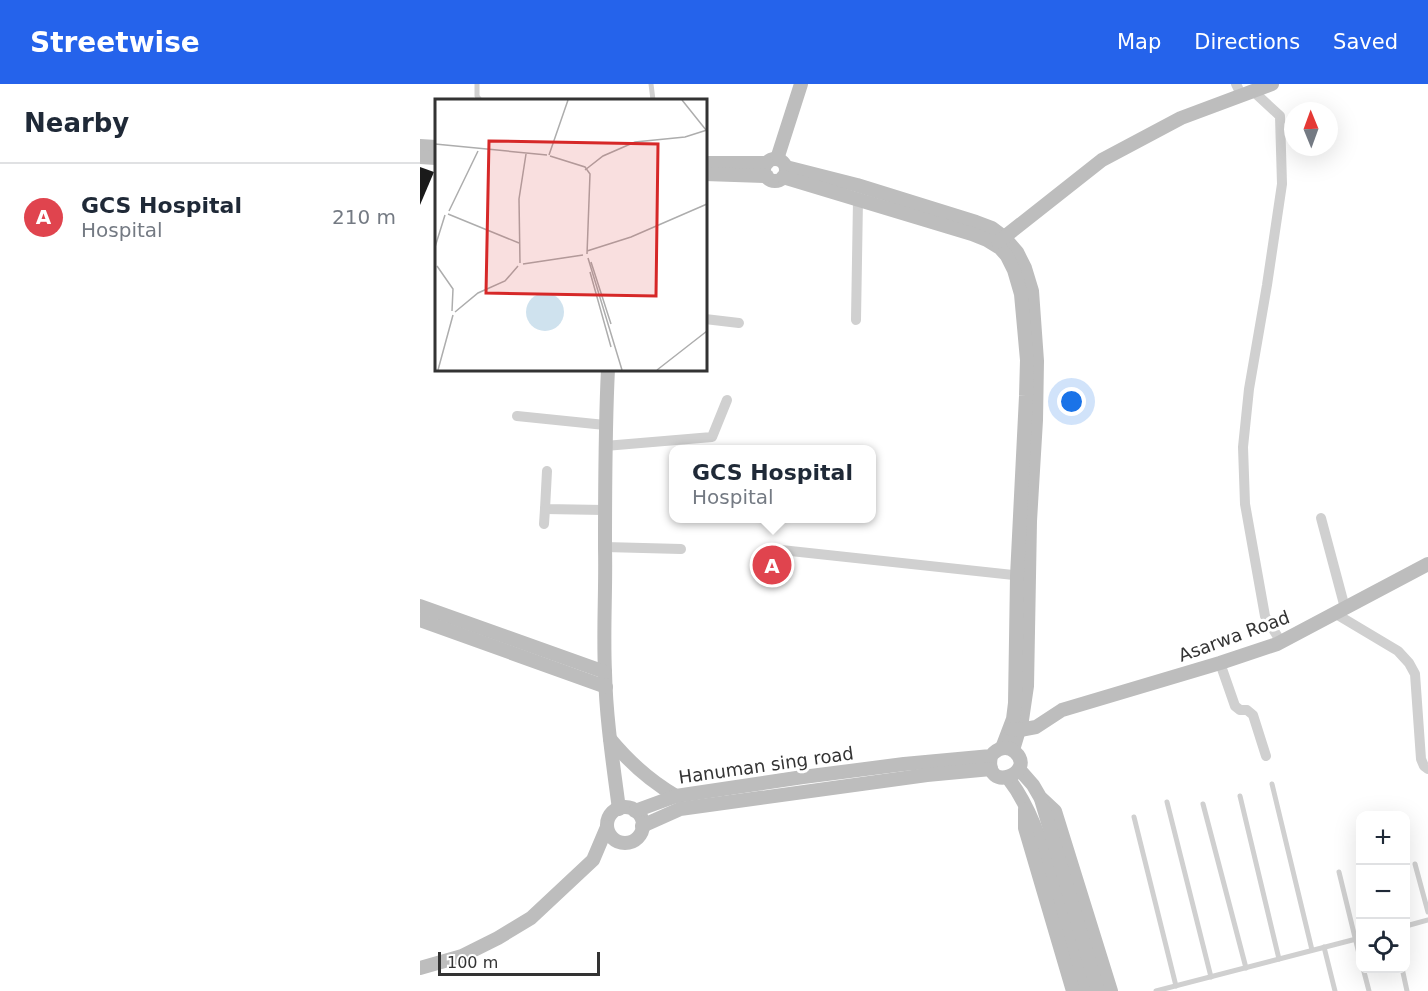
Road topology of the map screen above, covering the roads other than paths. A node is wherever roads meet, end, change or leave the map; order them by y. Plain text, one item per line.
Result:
1 (477, 84) edge
2 (651, 84) edge
3 (801, 84) edge
4 (1272, 84) edge
5 (1243, 90) edge
6 (479, 99) edge
7 (653, 99) edge
8 (420, 146) edge
9 (435, 147) edge
10 (420, 157) edge
11 (435, 158) edge
12 (706, 163) edge
13 (776, 168) junction
14 (706, 174) edge
15 (858, 200) junction
16 (999, 241) junction
17 (706, 319) edge
18 (856, 320) dead end
19 (739, 323) dead end
20 (608, 370) edge
21 (727, 400) dead end
22 (517, 416) dead end
23 (605, 425) junction
24 (605, 446) junction
25 (547, 471) dead end
26 (545, 509) junction
27 (604, 510) junction
28 (1321, 518) dead end
29 (544, 524) dead end
30 (605, 547) junction
31 (681, 549) dead end
32 (772, 549) dead end
33 (1428, 564) edge
34 (1023, 576) junction
35 (420, 606) edge
36 (1341, 611) junction
37 (420, 620) edge
38 (1281, 642) junction
39 (1220, 663) junction
40 (605, 672) junction
41 (606, 687) junction
42 (1016, 724) junction
43 (610, 739) junction
44 (999, 756) junction
45 (1266, 756) dead end
46 (1428, 769) edge
47 (835, 772) junction
48 (1014, 773) junction
49 (1272, 784) dead end
50 (837, 787) junction
51 (676, 796) junction
52 (1240, 796) dead end
53 (1040, 797) junction
54 (1167, 802) dead end
55 (1025, 804) junction
56 (1203, 804) dead end
57 (619, 809) junction
58 (635, 811) junction
59 (1134, 817) dead end
60 (642, 826) junction
61 (607, 827) junction
62 (623, 843) junction
63 (593, 860) junction
64 (1415, 864) dead end
65 (1339, 872) dead end
66 (1428, 912) edge
67 (1427, 921) edge
68 (1410, 925) edge
69 (1428, 929) edge
70 (1356, 931) edge
71 (1356, 939) edge
72 (1324, 947) junction
73 (1312, 950) junction
74 (1279, 959) junction
75 (1246, 968) junction
76 (420, 969) edge
77 (1364, 973) edge
78 (1403, 973) edge
79 (1211, 977) junction
80 (1176, 986) junction
81 (1073, 991) edge
82 (1086, 991) edge
83 (1098, 991) edge
84 (1111, 991) edge
85 (1156, 991) edge
86 (1335, 991) edge
87 (1369, 991) edge
88 (1407, 991) edge

1 - 6 lane
2 - 7 lane
3 - 13 street
4 - 5 street
5 - 16 street
5 - 38 street
8 - 9 street
10 - 11 street
12 - 13 street
13 - 14 street
13 - 15 street
13 - 16 street
15 - 16 street
15 - 18 street
16 - 34 street
17 - 19 street
20 - 23 street
21 - 24 street
22 - 23 street
23 - 24 street
24 - 27 street
25 - 26 street
26 - 27 street
26 - 29 street
27 - 30 street
28 - 36 street
30 - 31 street
30 - 40 street
32 - 34 street
33 - 36 street, Asarwa Road
34 - 42 street
35 - 40 street
36 - 38 street, Asarwa Road
36 - 46 street
37 - 41 street
38 - 39 street, Asarwa Road
39 - 42 street, Asarwa Road
39 - 45 street
40 - 41 street
41 - 43 street
42 - 44 street
43 - 51 street
43 - 57 street
44 - 47 street, Hanuman sing road
44 - 48 street
44 - 48 street
44 - 50 street
47 - 50 street
47 - 51 street, Hanuman sing road
48 - 53 street
48 - 55 street
49 - 73 lane
50 - 60 street
51 - 58 street, Hanuman sing road
52 - 74 lane
53 - 83 street
53 - 84 street
54 - 79 lane
55 - 81 street
55 - 82 street
56 - 75 lane
57 - 58 street
57 - 61 street
58 - 60 street
59 - 80 lane
60 - 62 street
61 - 62 street
61 - 63 street
62 - 63 street
63 - 76 street
64 - 66 lane
65 - 70 lane
67 - 68 lane
67 - 69 lane
71 - 72 lane
72 - 73 lane
72 - 86 lane
73 - 74 lane
74 - 75 lane
75 - 79 lane
77 - 87 lane
78 - 88 lane
79 - 80 lane
80 - 85 lane

